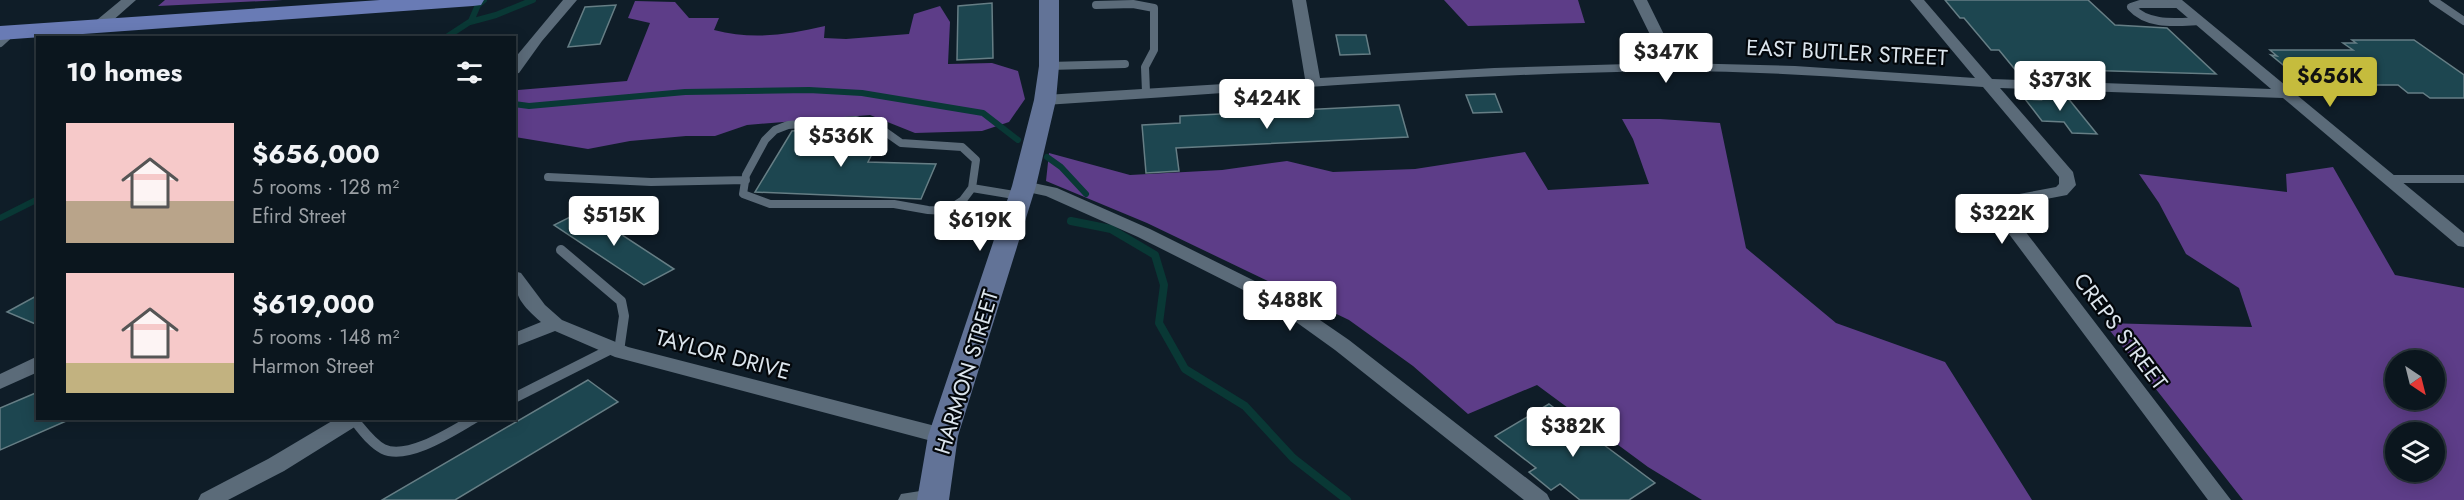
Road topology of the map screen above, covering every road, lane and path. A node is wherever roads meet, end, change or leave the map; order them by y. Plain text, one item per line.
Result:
1 (129, 0) edge
2 (472, 0) edge
3 (570, 0) edge
4 (1050, 0) edge
5 (1299, 0) edge
6 (1640, 0) edge
7 (1917, 0) edge
8 (2433, 0) edge
9 (2177, 2) edge
10 (1096, 5) dead end
11 (2199, 21) junction
12 (2464, 21) edge
13 (97, 27) junction
14 (4, 36) edge
15 (1125, 64) dead end
16 (1049, 66) junction
17 (516, 67) edge
18 (1672, 67) junction
19 (1313, 82) junction
20 (1987, 82) junction
21 (1146, 92) junction
22 (2287, 94) junction
23 (1045, 100) junction
24 (548, 177) dead end
25 (2389, 179) junction
26 (2464, 179) edge
27 (746, 180) junction
28 (972, 188) junction
29 (1022, 191) junction
30 (2464, 242) edge
31 (561, 250) dead end
32 (516, 280) edge
33 (555, 324) junction
34 (516, 340) edge
35 (616, 349) junction
36 (36, 364) edge
37 (0, 382) edge
38 (516, 397) edge
39 (352, 420) edge
40 (355, 420) edge
41 (471, 420) edge
42 (943, 436) junction
43 (925, 499) edge
44 (209, 500) edge
45 (1539, 500) edge
46 (2220, 500) edge

1 - 13 street
2 - 13 main road
3 - 17 street
4 - 16 street, HARMON STREET
5 - 19 street
6 - 18 street
7 - 20 street, CREPS STREET
8 - 12 lane
9 - 11 street
9 - 11 lane
10 - 21 lane
11 - 22 street
13 - 14 main road
15 - 16 lane
16 - 23 street, HARMON STREET
18 - 19 street, EAST BUTLER STREET
18 - 20 street, EAST BUTLER STREET
19 - 21 street, EAST BUTLER STREET
20 - 22 street, EAST BUTLER STREET
20 - 46 street, CREPS STREET
21 - 23 street, EAST BUTLER STREET
22 - 25 street
23 - 29 street, HARMON STREET
24 - 27 lane
25 - 26 lane
25 - 30 street
27 - 28 lane
27 - 28 lane
28 - 29 lane
29 - 42 street, HARMON STREET
29 - 45 street
31 - 35 lane
32 - 33 street, TAYLOR DRIVE
33 - 34 street
33 - 35 street, TAYLOR DRIVE
35 - 38 lane
35 - 42 street, TAYLOR DRIVE
36 - 37 street
39 - 44 street
40 - 41 lane
42 - 43 street, HARMON STREET

